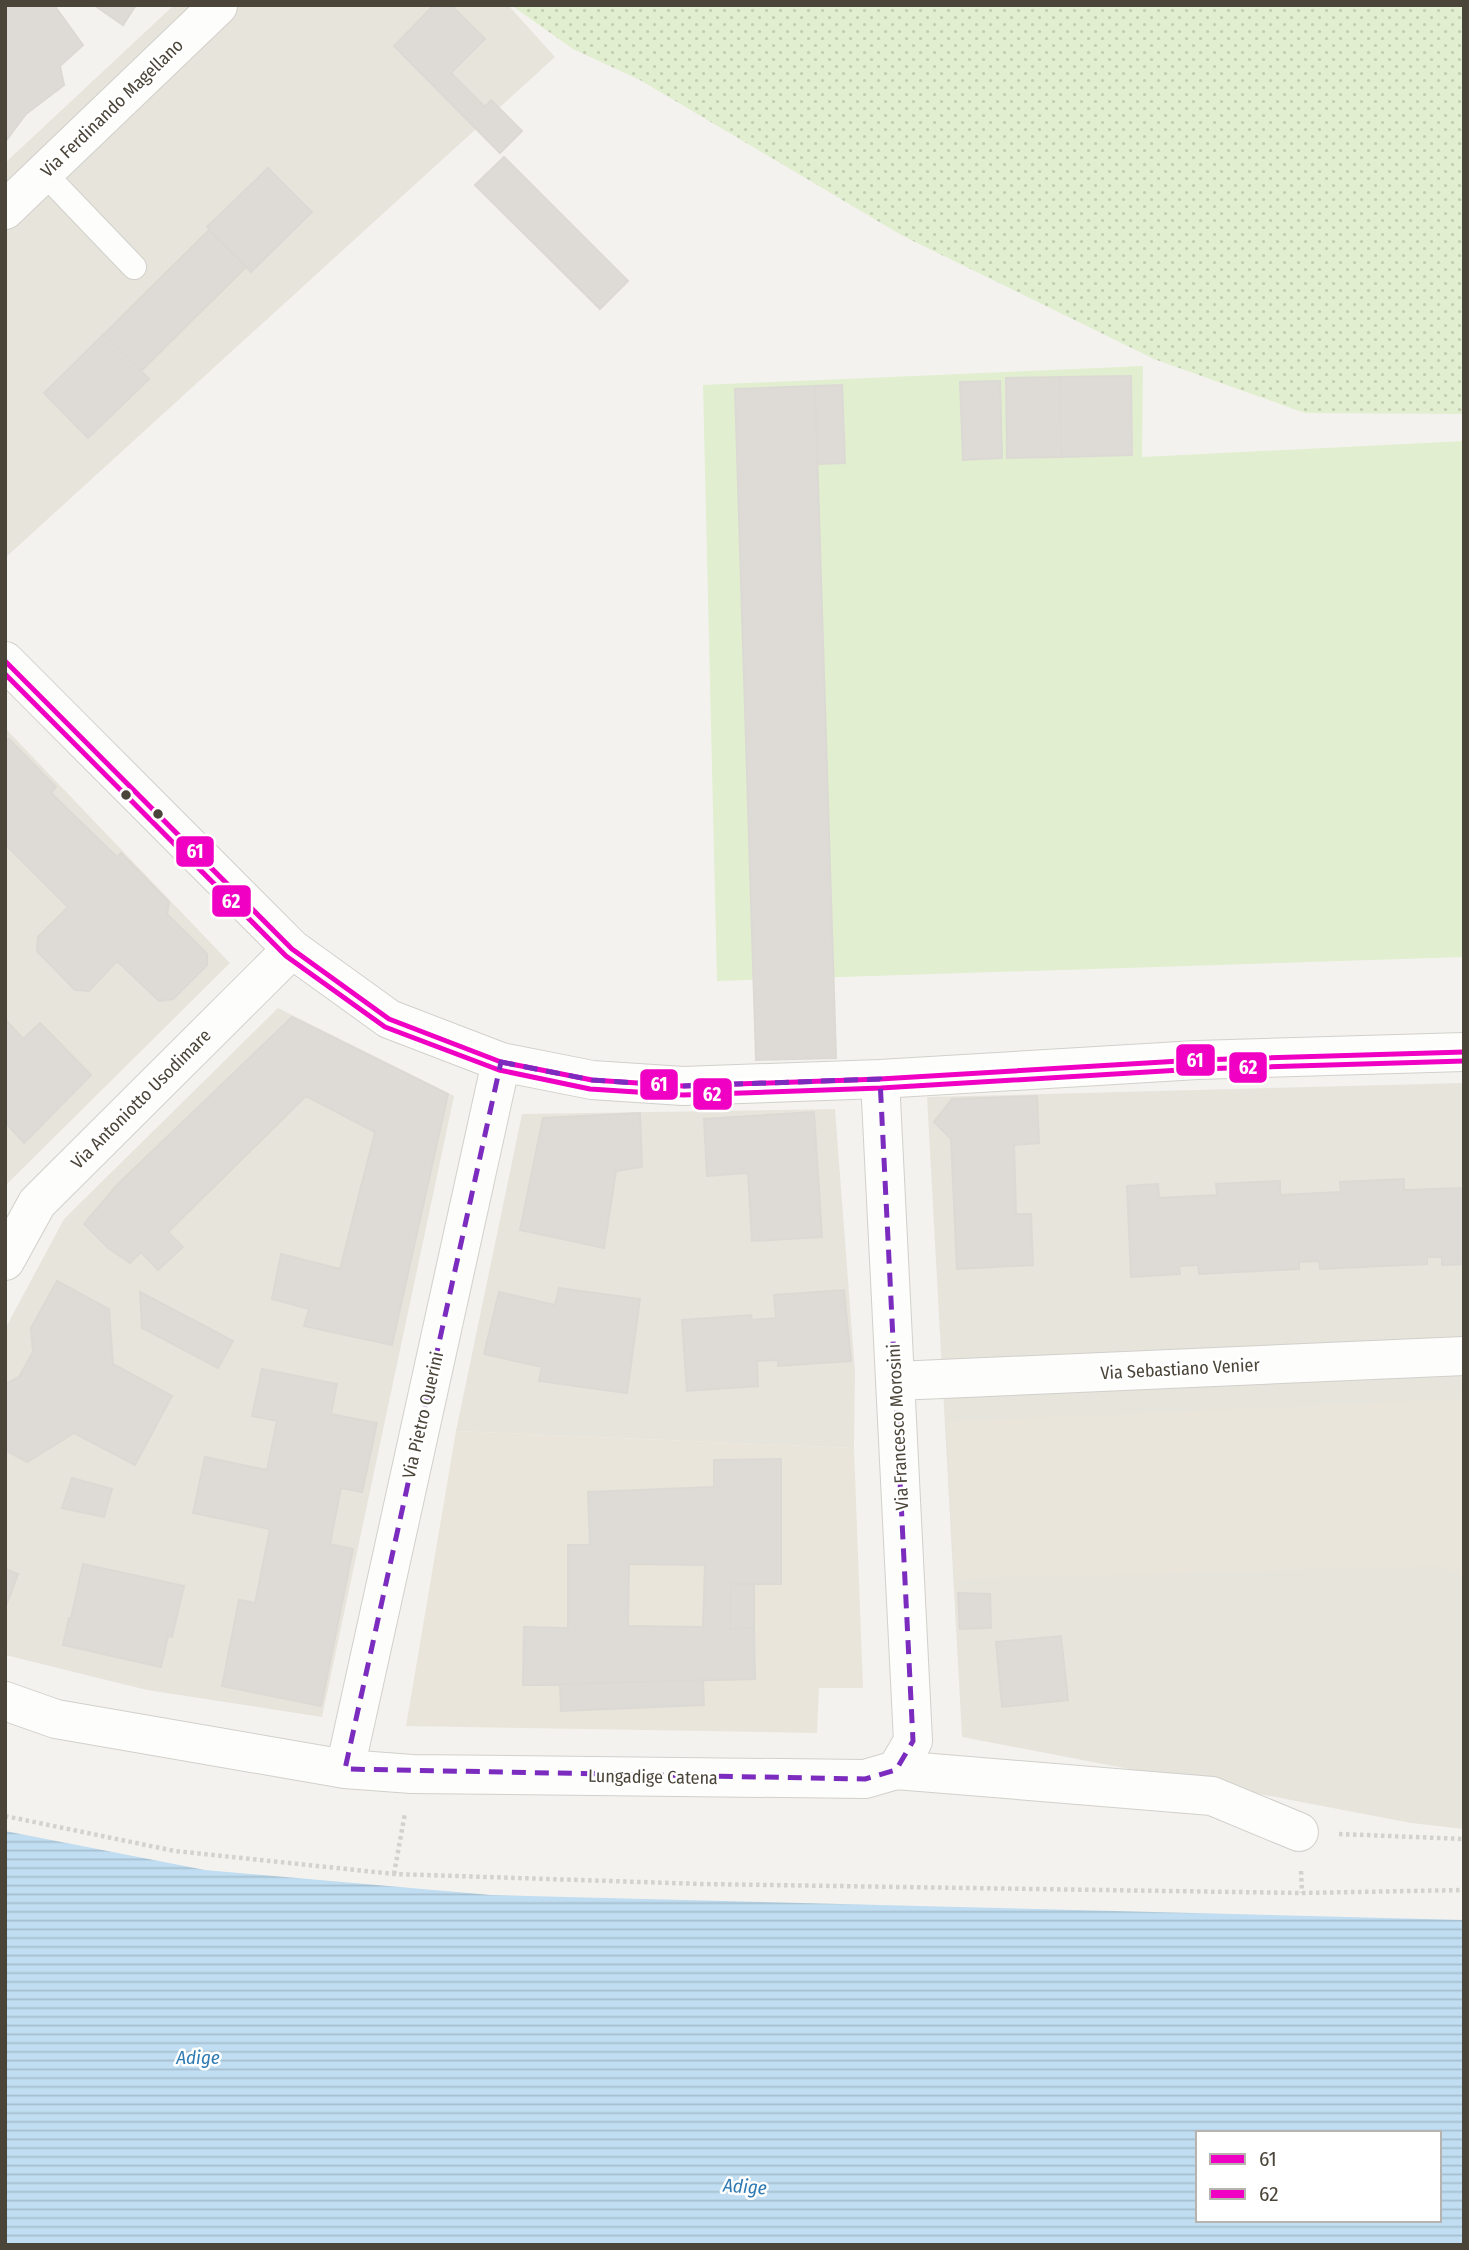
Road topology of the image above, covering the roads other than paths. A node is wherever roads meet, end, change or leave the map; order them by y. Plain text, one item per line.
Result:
1 (218, 6) edge
2 (44, 173) junction
3 (5, 210) edge
4 (134, 267) dead end
5 (5, 661) edge
6 (292, 949) junction
7 (1464, 1052) edge
8 (501, 1062) junction
9 (880, 1079) junction
10 (5, 1261) edge
11 (1464, 1356) edge
12 (896, 1381) junction
13 (5, 1701) edge
14 (345, 1769) junction
15 (896, 1770) junction
16 (1299, 1832) road end

1 - 2 street, Via Ferdinando Magellano
2 - 3 street, Via Ferdinando Magellano
2 - 4 lane
5 - 6 street
6 - 8 street
6 - 10 street, Via Antoniotto Usodimare
7 - 9 street
8 - 9 street
8 - 14 street, Via Pietro Querini
9 - 12 street, Via Francesco Morosini
11 - 12 street, Via Sebastiano Venier
12 - 15 street, Via Francesco Morosini
13 - 14 street, Lungadige Catena
14 - 15 street, Lungadige Catena
15 - 16 street, Lungadige Catena

